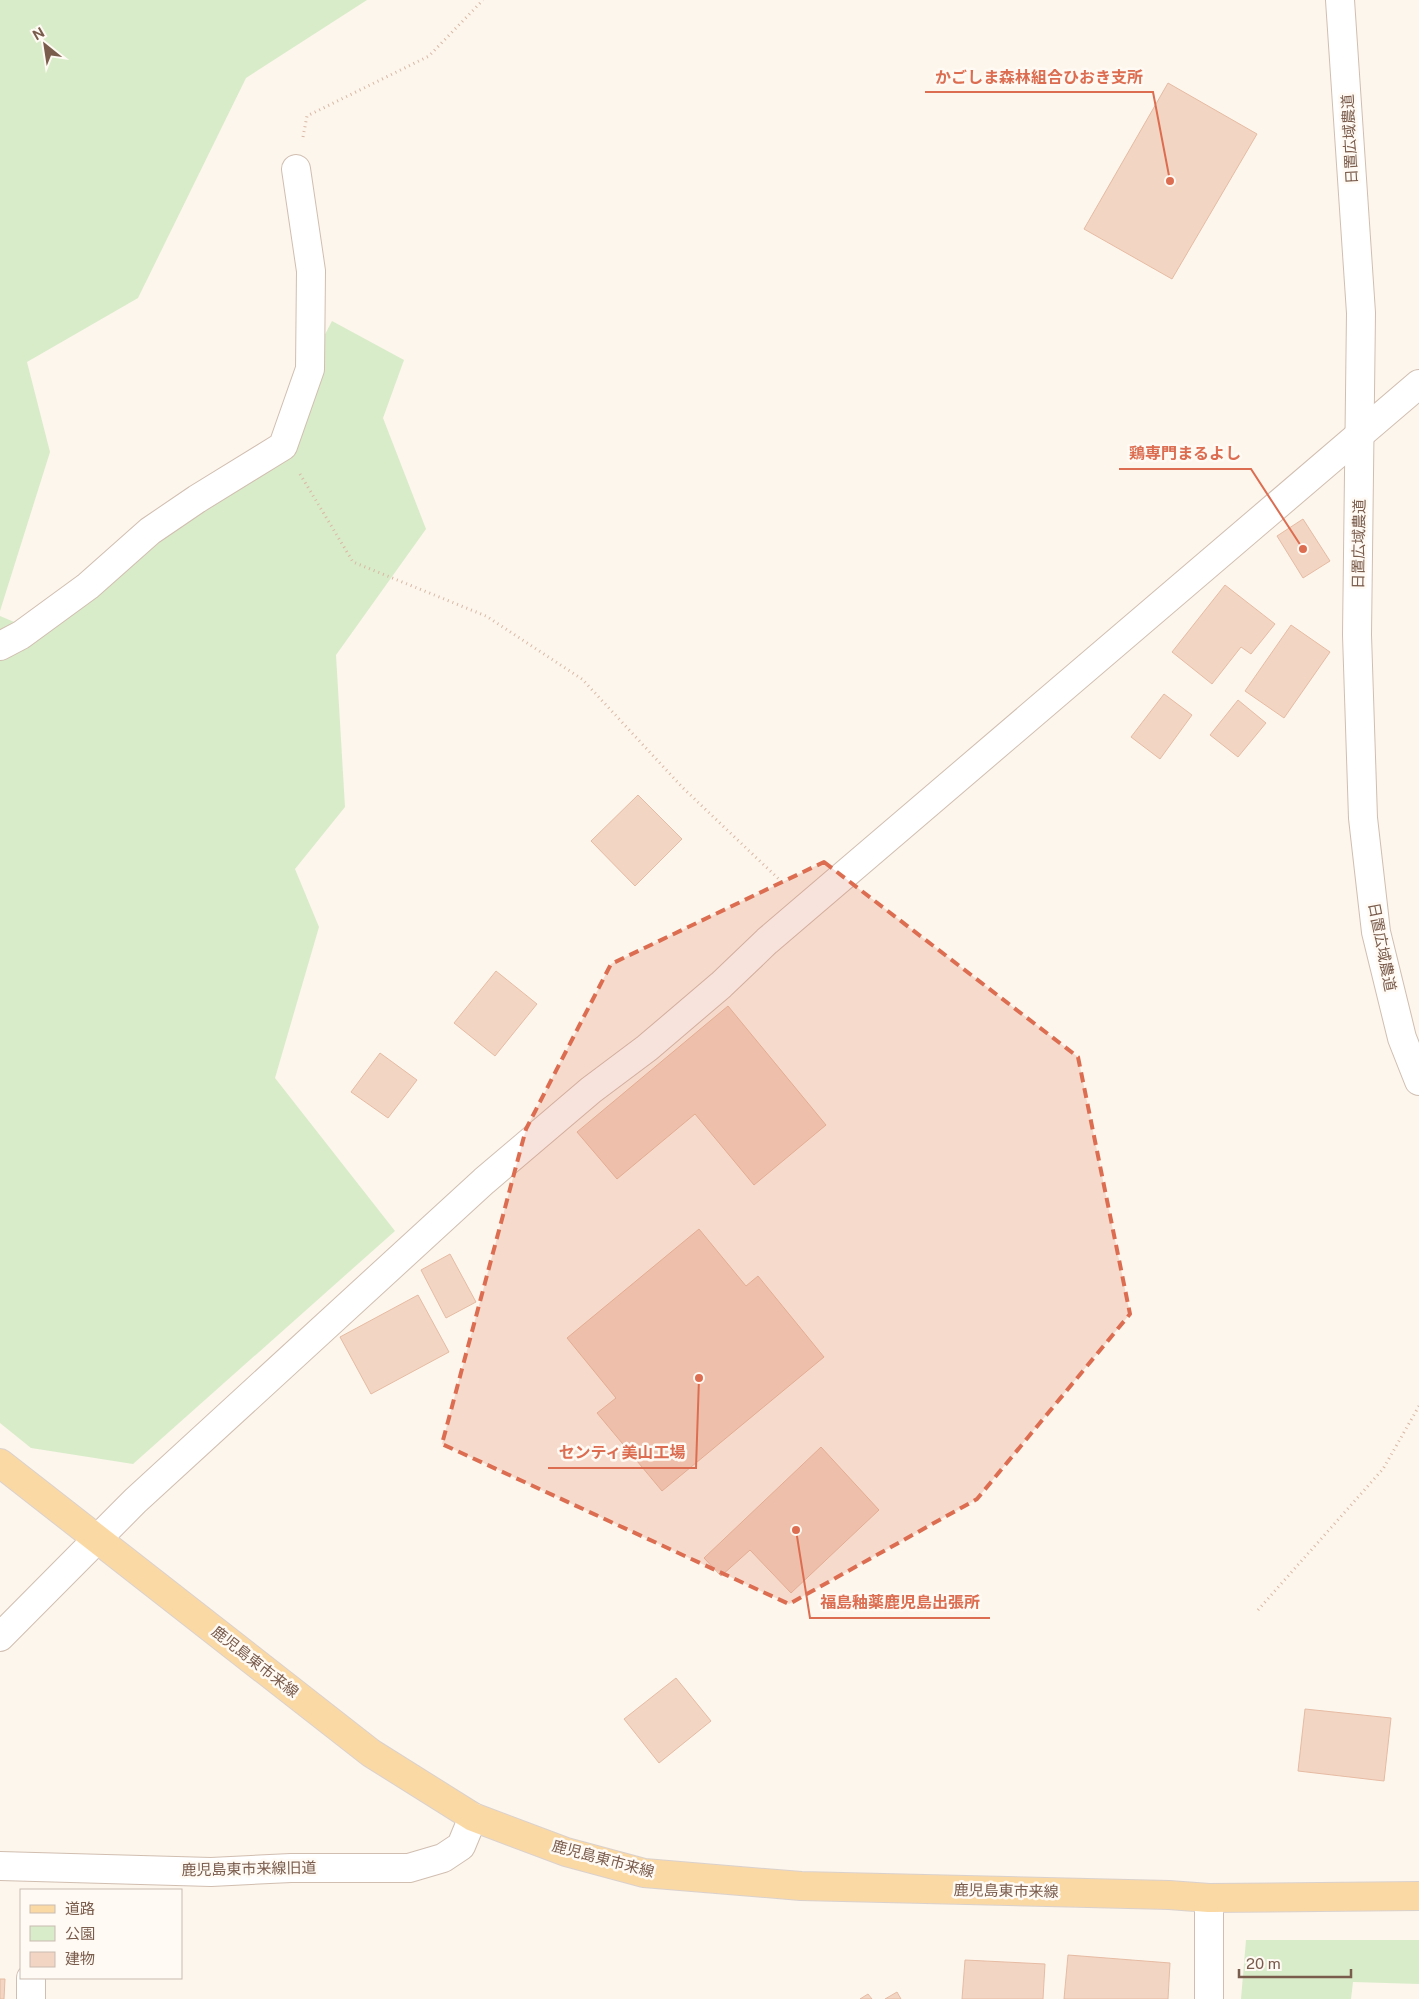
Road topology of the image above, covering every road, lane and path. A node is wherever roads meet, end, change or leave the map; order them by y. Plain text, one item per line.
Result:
1 (483, 0) edge
2 (1340, 0) edge
3 (296, 169) joint
4 (1419, 384) edge
5 (1360, 435) junction
6 (283, 446) junction
7 (0, 646) edge
8 (808, 905) junction
9 (1419, 1081) edge
10 (1419, 1406) edge
11 (0, 1463) edge
12 (98, 1539) junction
13 (1258, 1610) dead end
14 (0, 1637) edge
15 (473, 1816) junction
16 (0, 1866) edge
17 (33, 1879) edge
18 (1419, 1896) edge
19 (1209, 1898) junction
20 (31, 1979) edge
21 (31, 1999) edge
22 (1210, 1999) edge

1 - 3 path
2 - 5 street, 日置広域農道
3 - 6 street
4 - 5 street
5 - 8 street
5 - 9 street, 日置広域農道
6 - 7 street
6 - 8 path
8 - 12 street
10 - 13 path
11 - 12 main road, 鹿児島東市来線
12 - 14 street
12 - 15 main road, 鹿児島東市来線
15 - 17 street, 鹿児島東市来線旧道
15 - 19 main road, 鹿児島東市来線
16 - 17 street, 鹿児島東市来線旧道
18 - 19 main road, 鹿児島東市来線
19 - 22 street
20 - 21 street

